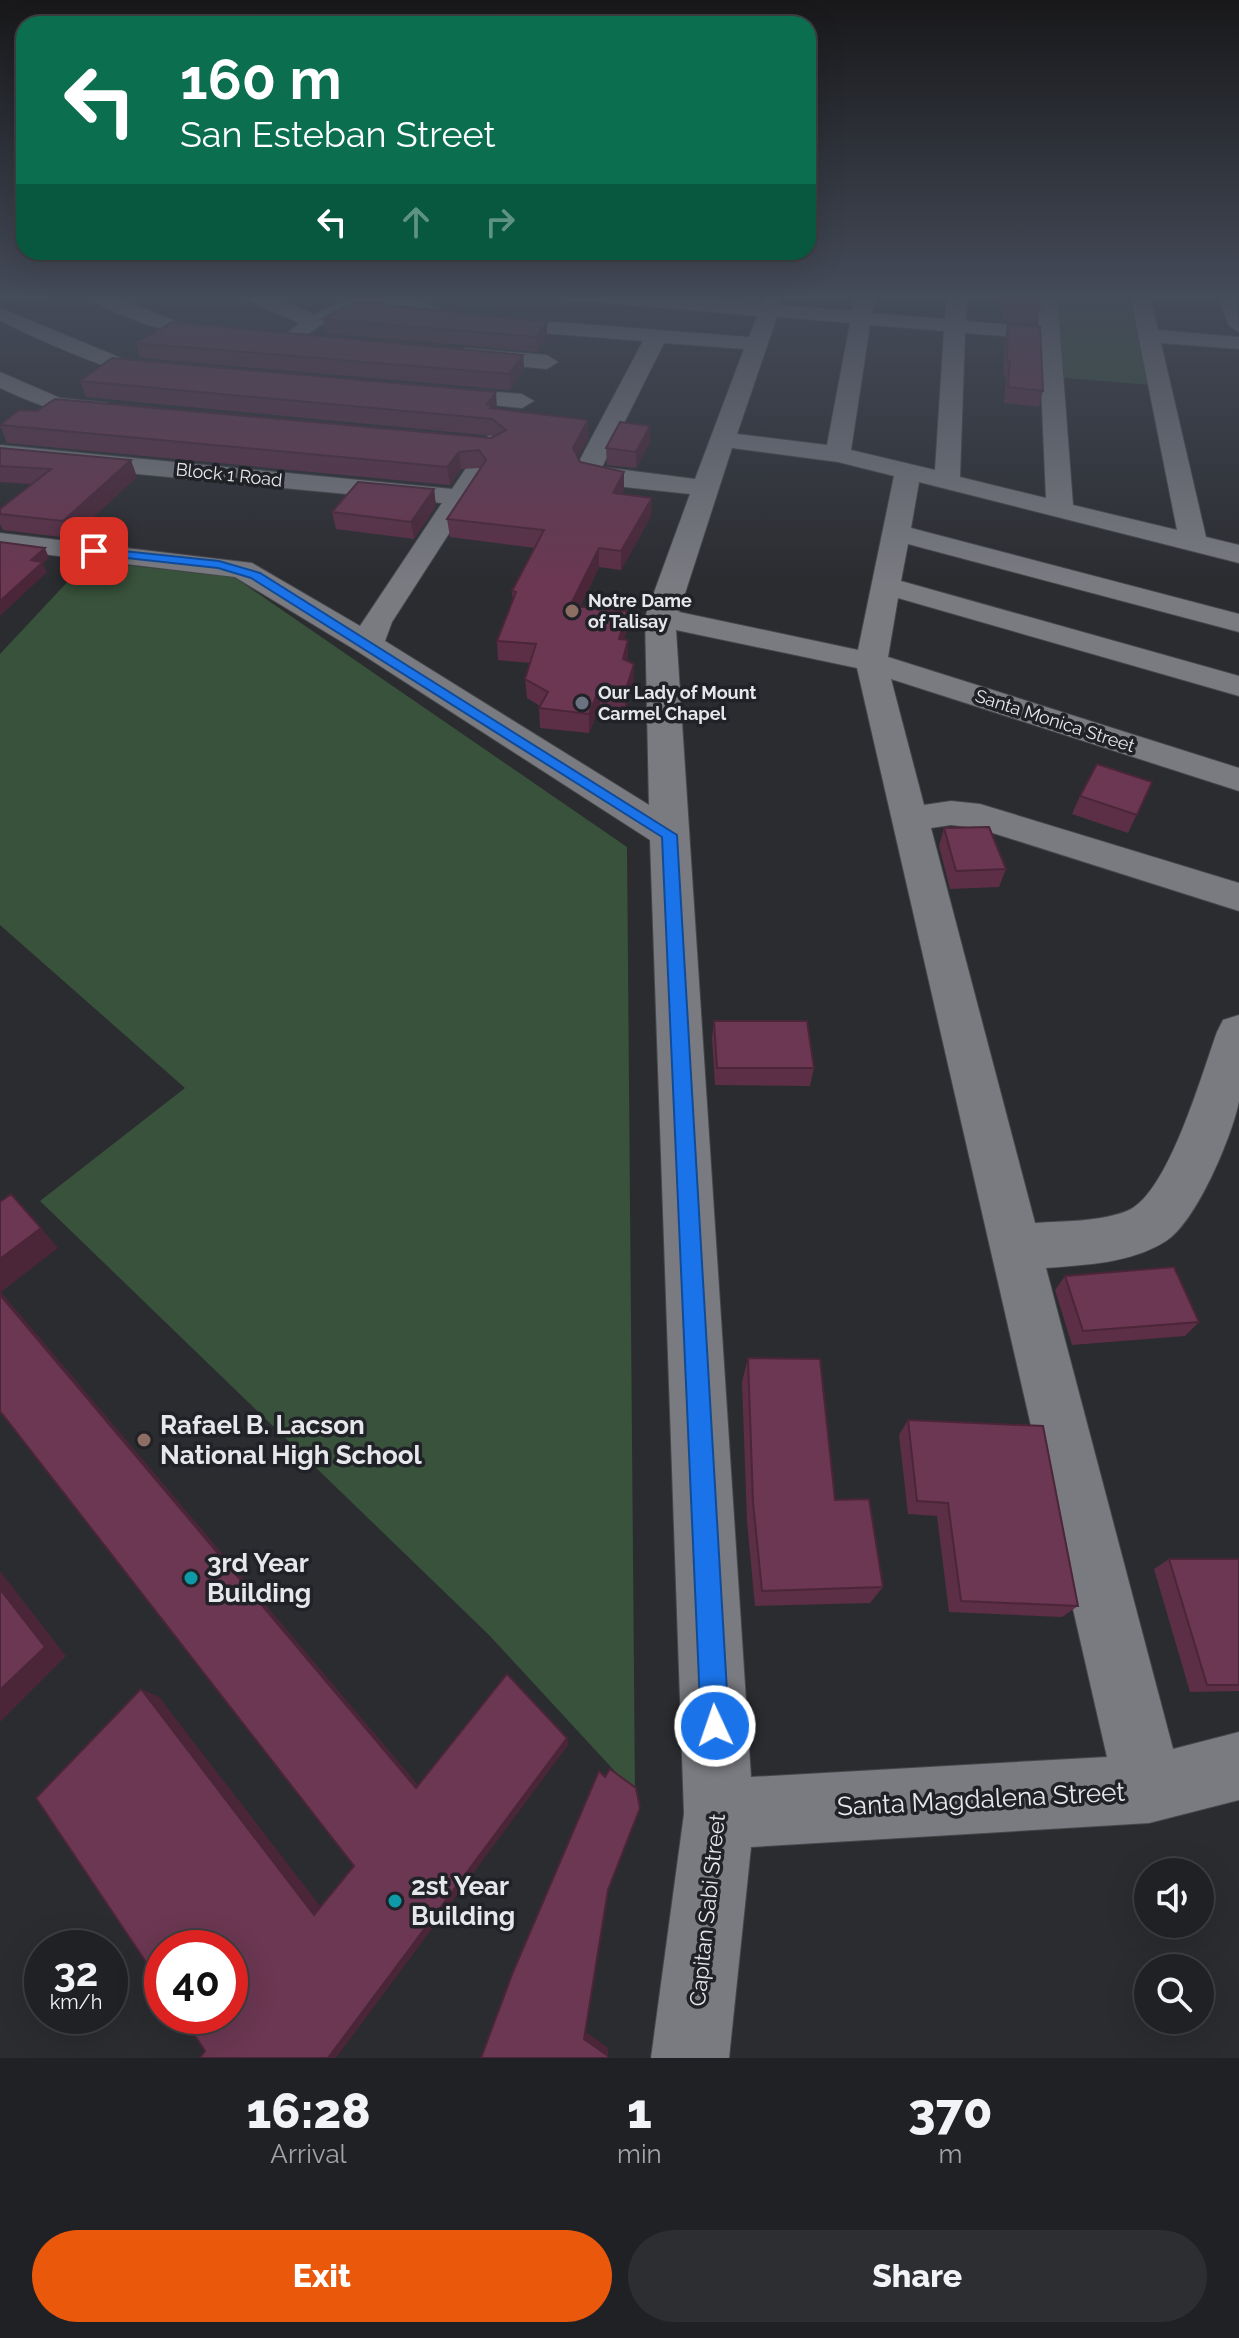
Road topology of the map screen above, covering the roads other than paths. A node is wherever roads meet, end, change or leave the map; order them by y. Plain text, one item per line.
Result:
1 (23, 390) edge
2 (81, 390) edge
3 (529, 390) edge
4 (629, 390) edge
5 (740, 390) edge
6 (848, 390) edge
7 (944, 390) edge
8 (1054, 390) edge
9 (1161, 390) edge
10 (414, 392) edge
11 (522, 401) junction
12 (55, 405) junction
13 (133, 413) edge
14 (14, 430) edge
15 (722, 439) junction
16 (462, 443) edge
17 (493, 446) junction
18 (0, 453) edge
19 (838, 454) junction
20 (928, 476) junction
21 (705, 488) junction
22 (457, 497) junction
23 (1060, 507) junction
24 (895, 532) junction
25 (0, 541) edge
26 (1193, 542) junction
27 (1239, 554) edge
28 (888, 586) junction
29 (660, 617) junction
30 (1239, 623) edge
31 (368, 644) junction
32 (871, 662) junction
33 (1239, 686) edge
34 (664, 731) junction
35 (554, 763) junction
36 (1239, 780) edge
37 (907, 819) junction
38 (670, 835) junction
39 (1239, 897) edge
40 (1239, 1032) edge
41 (1015, 1248) junction
42 (1239, 1766) edge
43 (1149, 1789) junction
44 (719, 1814) junction
45 (690, 2058) edge

1 - 12 street
2 - 12 street
3 - 11 street
4 - 21 street
5 - 15 street, Capitan Sabi Street
6 - 19 street
7 - 20 street
8 - 23 street
9 - 26 street
10 - 11 street
11 - 17 street
12 - 13 street
12 - 14 street
15 - 19 street
15 - 21 street, Capitan Sabi Street
16 - 17 street
17 - 22 street
18 - 22 street, Block 1 Road
19 - 20 street
20 - 23 street
20 - 24 street
21 - 29 street, Capitan Sabi Street
22 - 31 street
23 - 26 street
24 - 28 street
24 - 30 street
25 - 31 street
26 - 27 street
28 - 32 street
28 - 33 street
29 - 32 street, Santa Monica Street
29 - 34 street, Capitan Sabi Street
31 - 35 street
32 - 36 street, Santa Monica Street
32 - 37 street
34 - 35 street
34 - 38 street, Capitan Sabi Street
35 - 38 street
37 - 39 street
37 - 41 street
38 - 44 street, Capitan Sabi Street
40 - 41 street
41 - 43 street
42 - 43 street, Santa Magdalena Street
43 - 44 street, Santa Magdalena Street
44 - 45 street, Capitan Sabi Street

